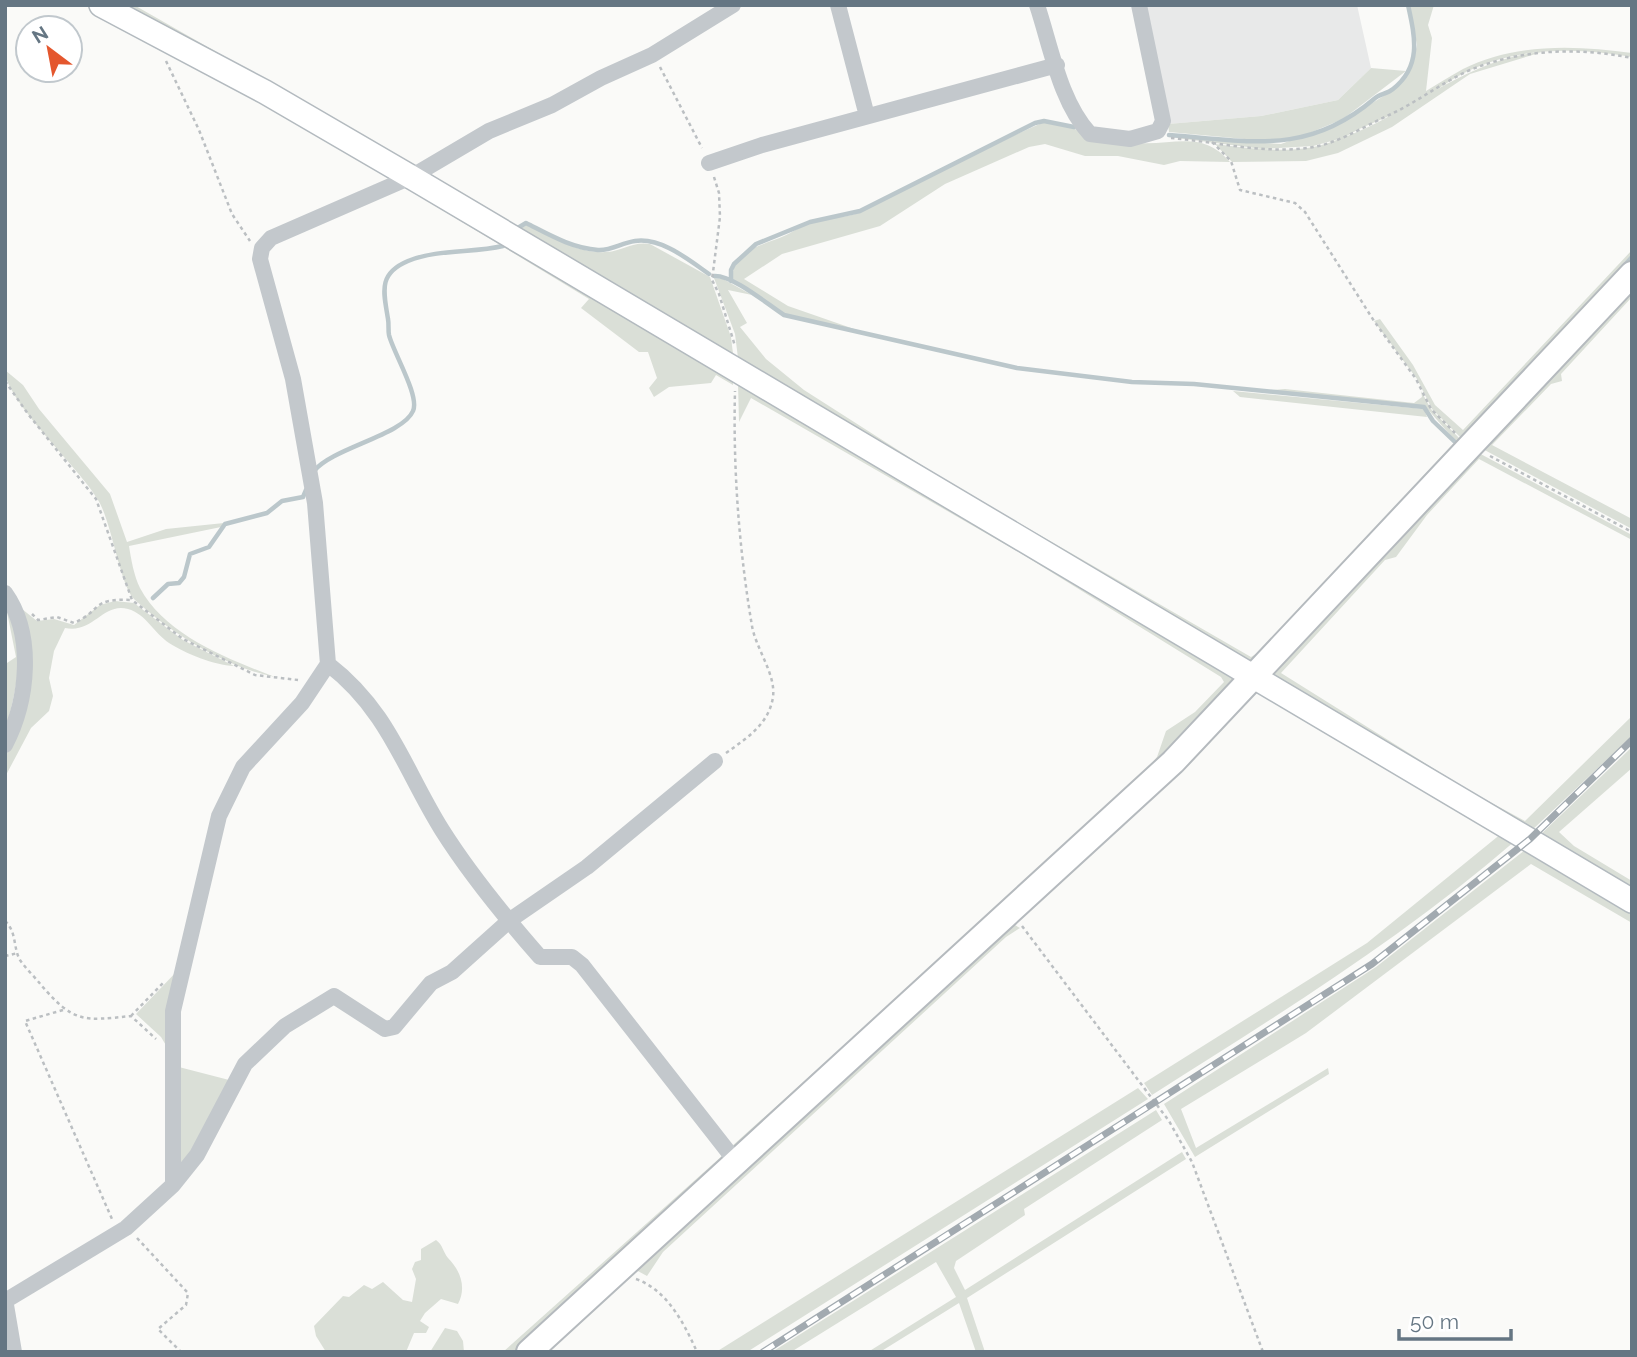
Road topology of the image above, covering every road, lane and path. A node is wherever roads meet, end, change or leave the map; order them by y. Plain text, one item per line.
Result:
1 (101, 5) edge
2 (733, 5) edge
3 (838, 5) edge
4 (1037, 5) edge
5 (1139, 5) edge
6 (160, 36) junction
7 (652, 55) junction
8 (1632, 58) edge
9 (1057, 65) junction
10 (867, 116) junction
11 (1146, 137) junction
12 (1212, 142) junction
13 (709, 163) junction
14 (411, 177) junction
15 (262, 248) junction
16 (1632, 274) edge
17 (735, 370) junction
18 (5, 381) edge
19 (1472, 446) junction
20 (1632, 532) edge
21 (7, 596) edge
22 (132, 600) junction
23 (328, 664) junction
24 (1253, 676) junction
25 (317, 680) junction
26 (5, 745) edge
27 (715, 761) joint
28 (1632, 901) edge
29 (1012, 912) junction
30 (510, 920) junction
31 (5, 921) edge
32 (18, 953) junction
33 (5, 956) edge
34 (184, 960) junction
35 (63, 1010) junction
36 (131, 1016) junction
37 (172, 1069) junction
38 (737, 1163) junction
39 (173, 1185) junction
40 (121, 1231) junction
41 (616, 1273) junction
42 (6, 1300) edge
43 (14, 1352) edge
44 (181, 1352) edge
45 (528, 1352) edge
46 (697, 1352) edge
47 (1263, 1352) edge

1 - 6 main road
2 - 7 street
3 - 10 street
4 - 9 street
5 - 11 street
6 - 14 main road
6 - 15 path
7 - 13 path
7 - 14 street
8 - 12 path
9 - 10 street
9 - 11 street
10 - 13 street
11 - 12 path
12 - 19 path
13 - 17 path
14 - 15 street
14 - 17 main road
15 - 23 street
16 - 19 main road
17 - 24 main road
17 - 27 path
18 - 22 path
19 - 20 path
19 - 24 main road
21 - 22 path
21 - 26 street
22 - 25 path
23 - 25 street
23 - 30 street
24 - 28 main road
24 - 29 main road
25 - 34 street
27 - 30 street
29 - 38 main road
29 - 47 path
30 - 38 street
30 - 39 street
31 - 32 path
32 - 33 path
32 - 35 path
34 - 36 path
34 - 37 street
35 - 36 path
35 - 40 path
36 - 37 path
37 - 39 street
38 - 41 main road
39 - 40 street
40 - 42 street
40 - 44 path
41 - 45 main road
41 - 46 path
42 - 43 street

